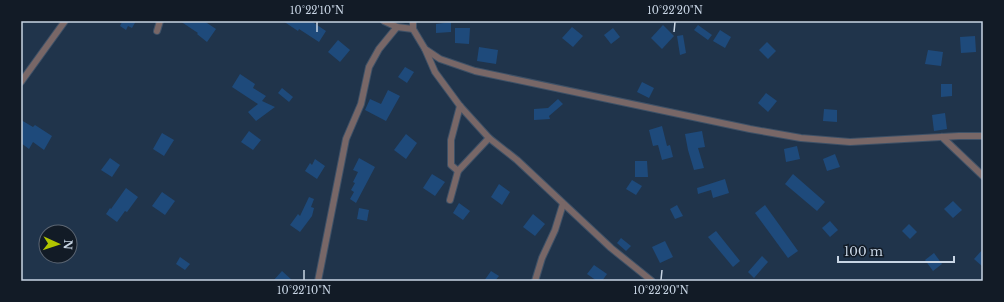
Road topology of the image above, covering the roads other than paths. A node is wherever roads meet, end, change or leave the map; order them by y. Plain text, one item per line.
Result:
1 (65, 21) edge
2 (160, 21) edge
3 (384, 21) edge
4 (413, 21) edge
5 (397, 27) junction
6 (413, 29) junction
7 (157, 31) dead end
8 (425, 49) junction
9 (21, 82) edge
10 (460, 106) junction
11 (983, 136) edge
12 (942, 137) junction
13 (489, 138) junction
14 (458, 171) junction
15 (983, 176) edge
16 (450, 200) dead end
17 (563, 204) junction
18 (318, 281) edge
19 (535, 281) edge
20 (652, 281) edge

1 - 9 street
2 - 7 street
3 - 5 street
4 - 6 street
5 - 6 street
5 - 18 street
6 - 8 street
8 - 10 street
8 - 12 street
10 - 13 street
10 - 14 street
11 - 12 street
12 - 15 street
13 - 14 street
13 - 17 street
14 - 16 street
17 - 19 street
17 - 20 street

